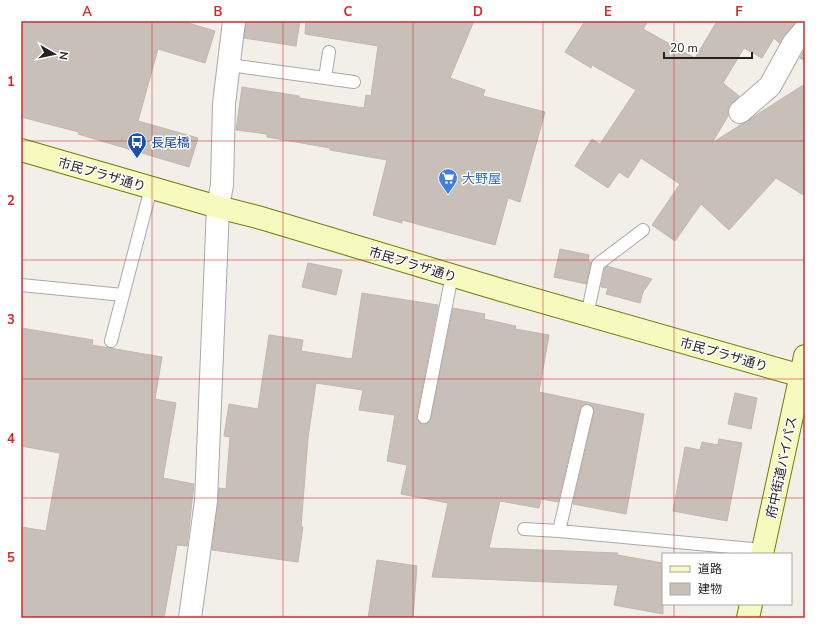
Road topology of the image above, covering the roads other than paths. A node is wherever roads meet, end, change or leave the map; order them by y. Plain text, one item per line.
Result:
1 (234, 21) edge
2 (805, 30) edge
3 (329, 52) dead end
4 (229, 65) junction
5 (325, 78) junction
6 (354, 82) dead end
7 (740, 112) dead end
8 (21, 150) edge
9 (152, 188) junction
10 (218, 207) junction
11 (643, 230) dead end
12 (452, 275) junction
13 (21, 285) edge
14 (123, 295) junction
15 (587, 314) junction
16 (111, 341) dead end
17 (804, 370) edge
18 (587, 411) dead end
19 (424, 417) dead end
20 (524, 529) dead end
21 (559, 531) junction
22 (763, 552) edge
23 (752, 605) edge
24 (190, 618) edge
25 (748, 618) edge

1 - 4 street
2 - 7 street
3 - 5 lane
4 - 5 lane
4 - 10 street
5 - 6 lane
8 - 9 street, 市民プラザ通り
9 - 10 street, 市民プラザ通り
9 - 14 lane
10 - 12 street, 市民プラザ通り
10 - 24 street
11 - 15 lane
12 - 15 street, 市民プラザ通り
12 - 19 lane
13 - 14 lane
14 - 16 lane
15 - 17 street, 市民プラザ通り
17 - 22 street, 府中街道バイパス
18 - 21 lane
20 - 21 lane
21 - 22 lane
23 - 25 street

